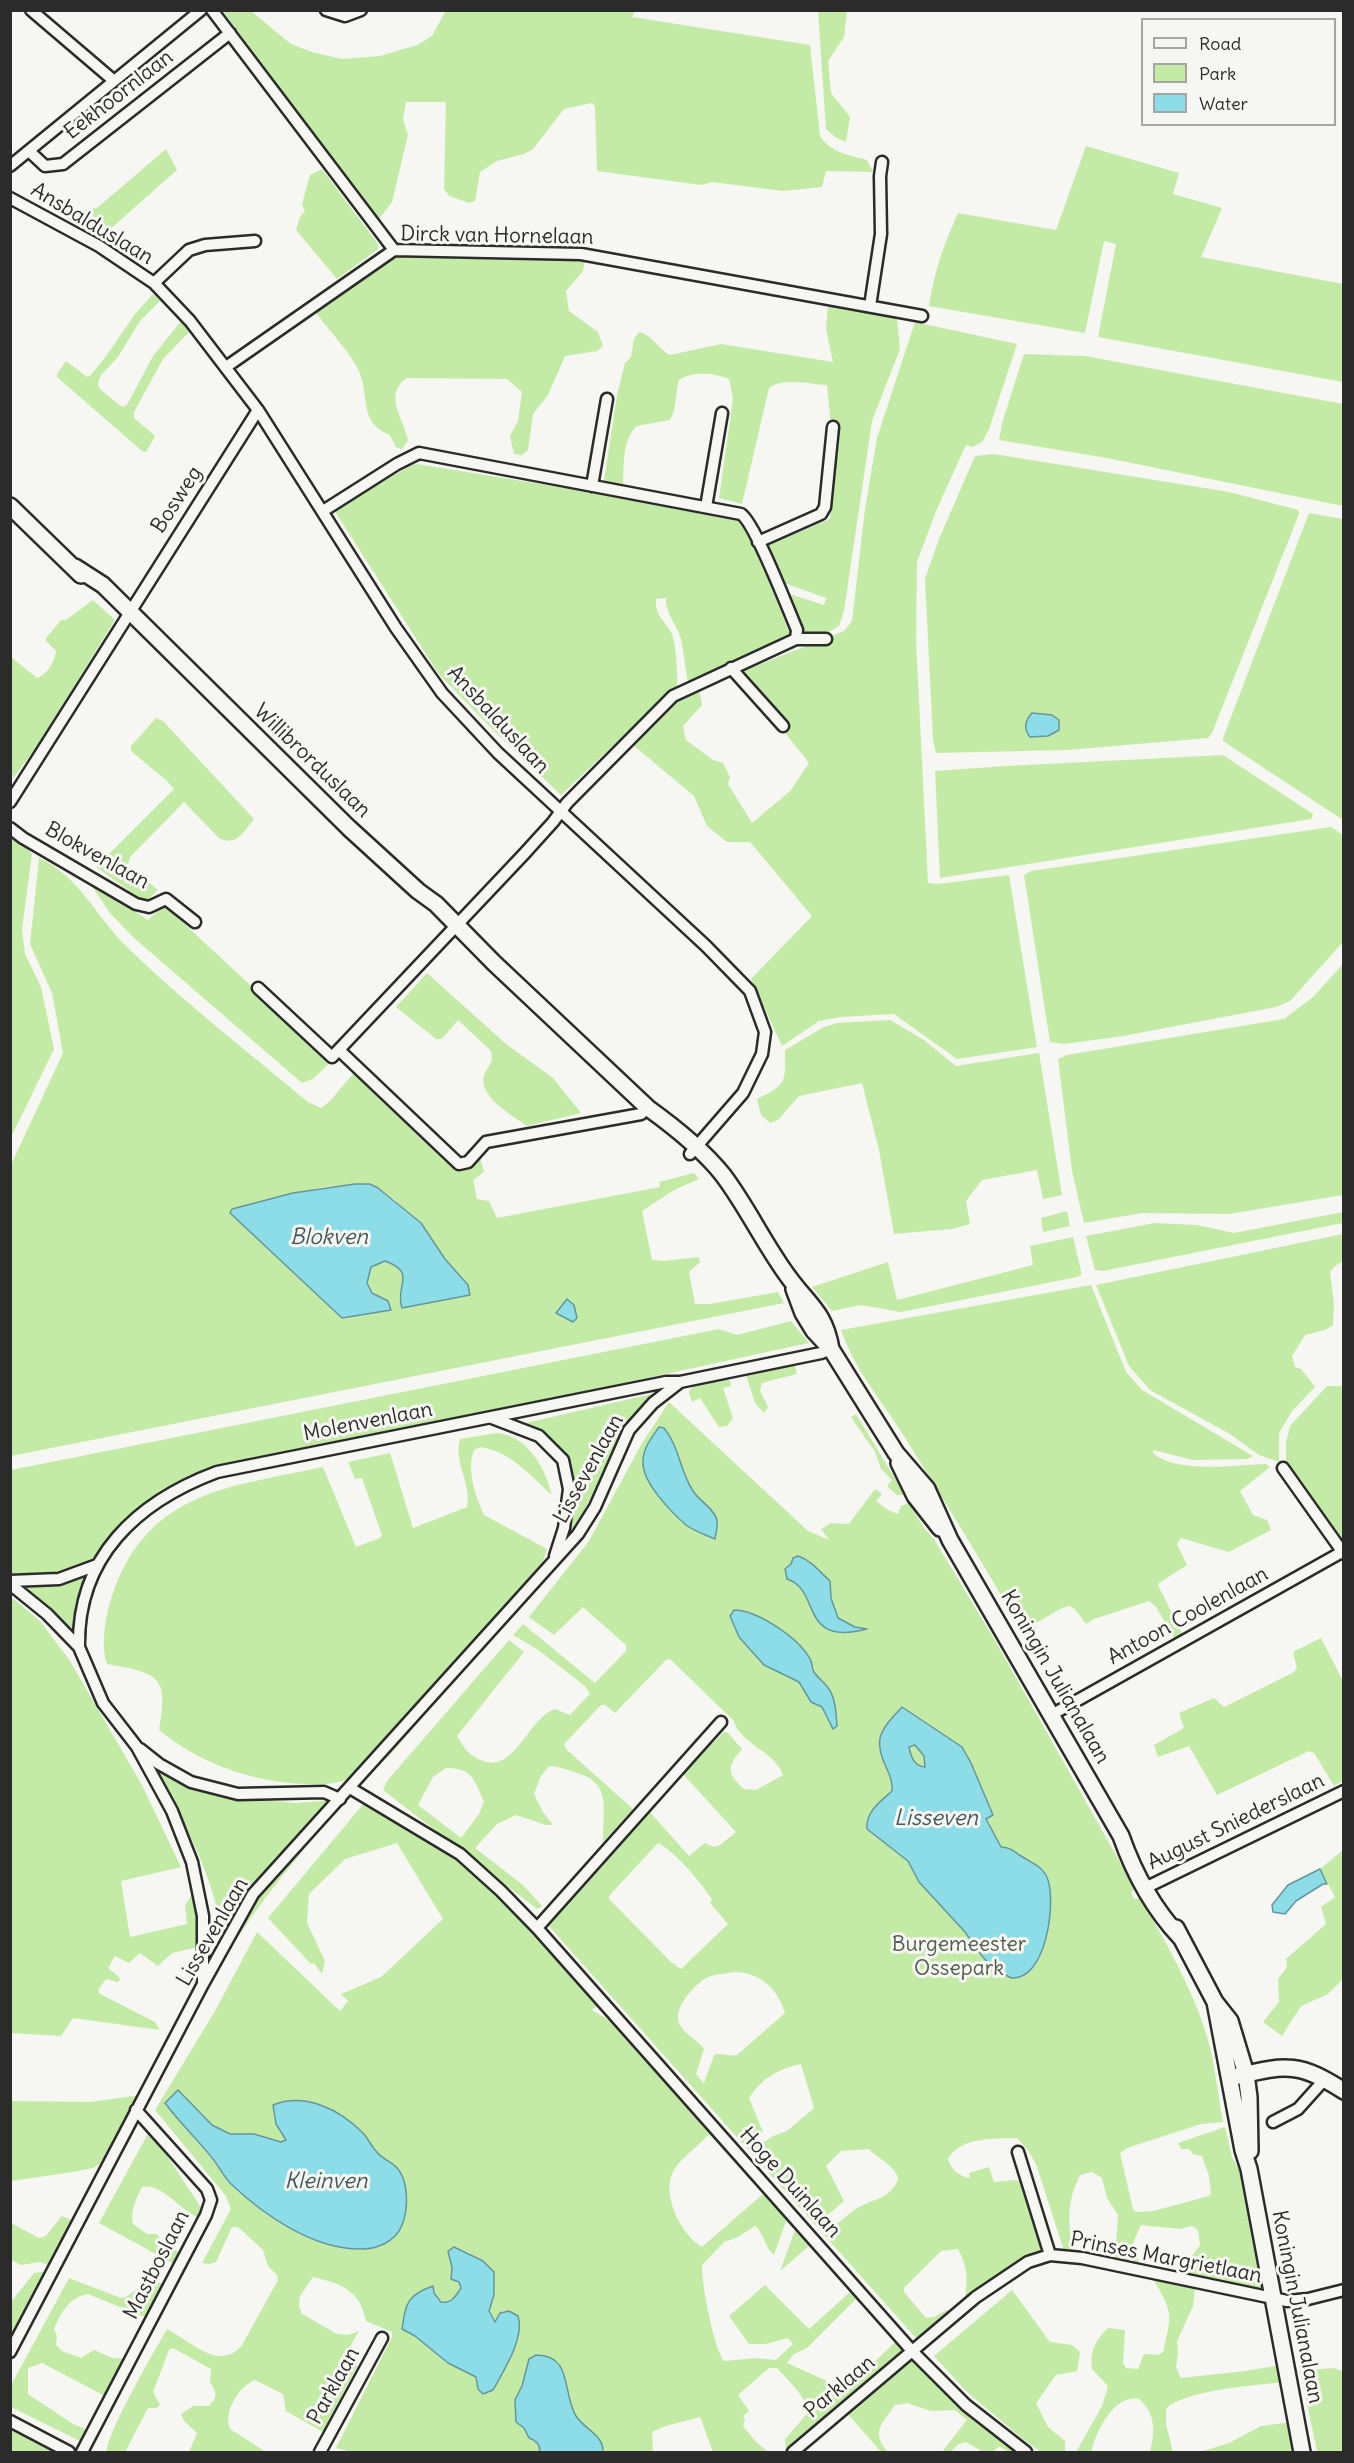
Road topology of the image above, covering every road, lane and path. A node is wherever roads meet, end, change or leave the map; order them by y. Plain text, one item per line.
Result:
1 (30, 10) edge
2 (201, 10) edge
3 (212, 10) edge
4 (326, 10) edge
5 (361, 10) edge
6 (230, 33) junction
7 (113, 80) junction
8 (29, 151) junction
9 (882, 162) dead end
10 (10, 166) edge
11 (10, 198) edge
12 (255, 241) dead end
13 (394, 250) junction
14 (154, 283) junction
15 (870, 306) junction
16 (922, 316) dead end
17 (226, 367) junction
18 (607, 399) dead end
19 (258, 410) junction
20 (722, 413) dead end
21 (833, 428) dead end
22 (592, 486) junction
23 (10, 506) edge
24 (706, 507) junction
25 (323, 511) junction
26 (758, 542) junction
27 (127, 615) junction
28 (796, 639) junction
29 (826, 639) dead end
30 (731, 668) junction
31 (783, 726) dead end
32 (10, 802) edge
33 (560, 812) junction
34 (10, 828) edge
35 (195, 922) dead end
36 (454, 926) junction
37 (258, 988) dead end
38 (340, 1051) junction
39 (648, 1108) junction
40 (693, 1151) junction
41 (831, 1349) junction
42 (680, 1382) junction
43 (492, 1417) junction
44 (1283, 1468) dead end
45 (1343, 1553) edge
46 (554, 1560) junction
47 (97, 1565) junction
48 (10, 1582) edge
49 (79, 1647) junction
50 (1053, 1714) junction
51 (721, 1722) dead end
52 (137, 1747) junction
53 (350, 1788) junction
54 (1344, 1791) edge
55 (340, 1799) junction
56 (1149, 1886) junction
57 (537, 1928) junction
58 (203, 1984) junction
59 (1215, 2002) junction
60 (1246, 2074) junction
61 (1230, 2078) junction
62 (1325, 2079) junction
63 (1344, 2091) edge
64 (136, 2110) junction
65 (1273, 2122) dead end
66 (1018, 2152) dead end
67 (1249, 2169) junction
68 (1050, 2255) junction
69 (1344, 2290) edge
70 (1274, 2299) junction
71 (382, 2338) dead end
72 (10, 2352) edge
73 (913, 2352) junction
74 (10, 2421) edge
75 (69, 2452) edge
76 (82, 2452) edge
77 (320, 2452) edge
78 (793, 2452) edge
79 (1026, 2452) edge
80 (1302, 2452) edge

1 - 7 street
2 - 7 street, Eekhoornlaan
3 - 6 street
4 - 5 street
6 - 8 street, Eekhoornlaan
6 - 13 street
7 - 8 street, Eekhoornlaan
8 - 10 street, Eekhoornlaan
9 - 15 street
11 - 14 street, Ansbalduslaan
12 - 14 street, Ansbalduslaan
13 - 15 street, Dirck van Hornelaan
13 - 17 street, Dirck van Hornelaan
14 - 17 street, Ansbalduslaan
15 - 16 street, Dirck van Hornelaan
17 - 19 street, Ansbalduslaan
18 - 22 street
19 - 25 street, Ansbalduslaan
19 - 27 street, Bosweg
20 - 24 street
21 - 26 street
22 - 24 street
22 - 25 street
23 - 27 main road, Willibrorduslaan
24 - 26 street
25 - 33 street, Ansbalduslaan
26 - 28 street
27 - 32 street, Bosweg
27 - 36 main road, Willibrorduslaan
28 - 29 street
28 - 30 street
30 - 31 street
30 - 33 street
33 - 36 street
33 - 40 street, Ansbalduslaan
34 - 35 street, Blokvenlaan
36 - 38 street
36 - 39 main road, Willibrorduslaan
37 - 38 street
38 - 39 street
39 - 40 main road, Willibrorduslaan
40 - 41 main road, Willibrorduslaan
41 - 42 street, Lissevenlaan
41 - 50 main road, Koningin Julianalaan
42 - 43 street, Molenvenlaan
42 - 46 street, Lissevenlaan
43 - 46 street, Lissevenlaan
43 - 47 street, Molenvenlaan
44 - 45 street
45 - 50 street, Antoon Coolenlaan
46 - 53 street, Lissevenlaan
47 - 48 street, Molenvenlaan
47 - 49 street, Molenvenlaan
48 - 49 street, Molenvenlaan
49 - 52 street, Molenvenlaan
50 - 56 main road, Koningin Julianalaan
51 - 57 street
52 - 55 street, Molenvenlaan
52 - 58 street, Molenvenlaan
53 - 55 street, Lissevenlaan
53 - 57 street, Hoge Duinlaan
54 - 56 street, August Sniederslaan
55 - 58 street, Lissevenlaan
56 - 59 main road, Koningin Julianalaan
57 - 73 street, Hoge Duinlaan
58 - 64 street, Lissevenlaan
59 - 60 main road, Koningin Julianalaan
59 - 61 main road, Koningin Julianalaan
60 - 61 main road
60 - 62 main road
60 - 67 main road, Koningin Julianalaan
61 - 67 main road, Koningin Julianalaan
62 - 63 main road
62 - 65 street
64 - 72 street, Lissevenlaan
64 - 76 street, Mastboslaan
66 - 68 street, Prinses Margrietlaan
67 - 70 main road, Koningin Julianalaan
68 - 70 street, Prinses Margrietlaan
68 - 73 street, Prinses Margrietlaan
69 - 70 street, Prinses Margrietlaan
70 - 80 main road, Koningin Julianalaan
71 - 77 street, Parklaan
73 - 78 street, Parklaan
73 - 79 street, Hoge Duinlaan
74 - 75 street

